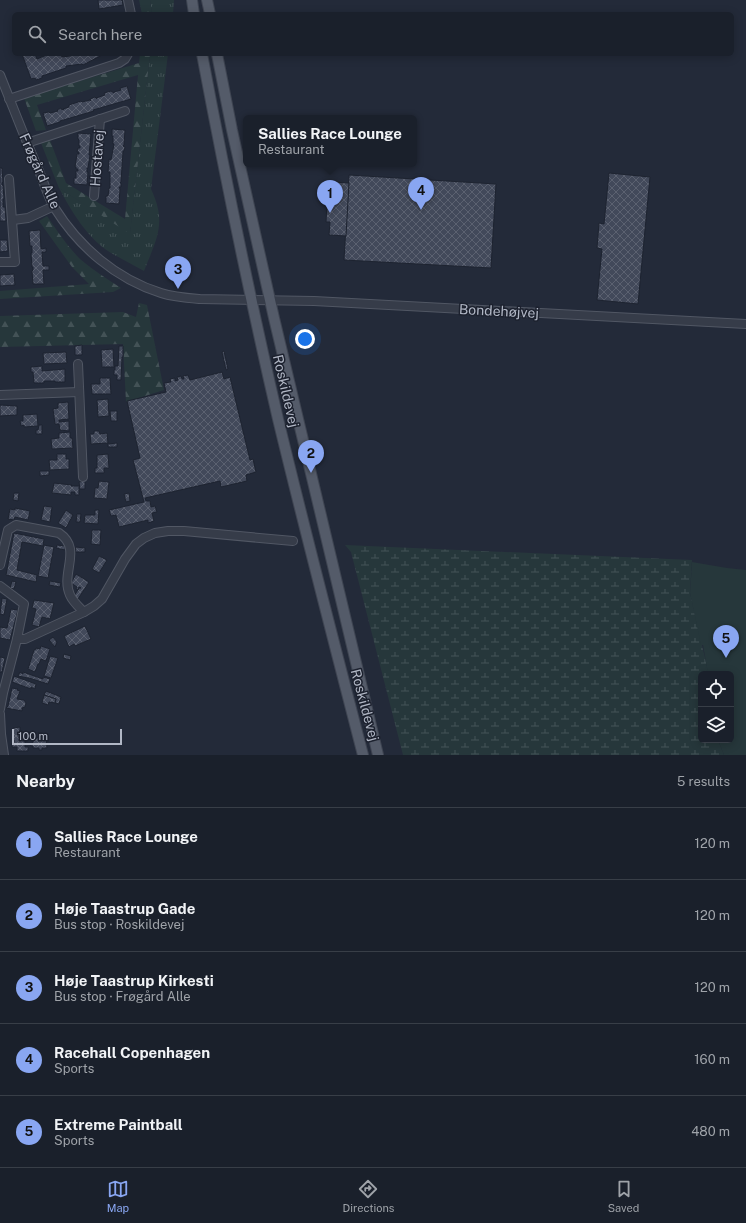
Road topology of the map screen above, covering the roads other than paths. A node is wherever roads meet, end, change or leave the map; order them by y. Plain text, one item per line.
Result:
1 (128, 0) edge
2 (192, 0) edge
3 (207, 0) edge
4 (131, 12) edge
5 (194, 12) edge
6 (210, 12) edge
7 (127, 56) edge
8 (202, 56) edge
9 (217, 56) edge
10 (0, 75) edge
11 (10, 99) junction
12 (125, 111) dead end
13 (100, 119) junction
14 (27, 143) junction
15 (9, 179) dead end
16 (94, 196) dead end
17 (54, 206) junction
18 (13, 220) junction
19 (0, 262) edge
20 (251, 300) junction
21 (270, 300) junction
22 (746, 324) edge
23 (78, 364) dead end
24 (79, 392) junction
25 (0, 395) edge
26 (83, 478) dead end
27 (293, 541) dead end
28 (0, 566) edge
29 (1, 588) edge
30 (84, 612) junction
31 (17, 639) junction
32 (0, 709) edge
33 (0, 714) edge
34 (4, 755) edge
35 (363, 755) edge
36 (378, 755) edge

1 - 4 street
2 - 5 main road
3 - 6 main road
7 - 11 street
8 - 20 main road, Roskildevej
9 - 21 main road, Roskildevej
10 - 11 street, Frøgård Alle
11 - 14 street, Frøgård Alle
12 - 13 street, Hostavej
13 - 14 street, Hostavej
13 - 16 street, Hostavej
14 - 17 street, Frøgård Alle
15 - 18 street
17 - 18 street
17 - 20 street, Frøgård Alle
18 - 19 street
20 - 21 street, Bondehøjvej
20 - 35 main road, Roskildevej
21 - 22 street, Bondehøjvej
21 - 36 main road, Roskildevej
23 - 24 street
24 - 25 street
24 - 26 street
27 - 30 street
28 - 30 street
29 - 31 street
30 - 31 street
31 - 32 street
33 - 34 street

